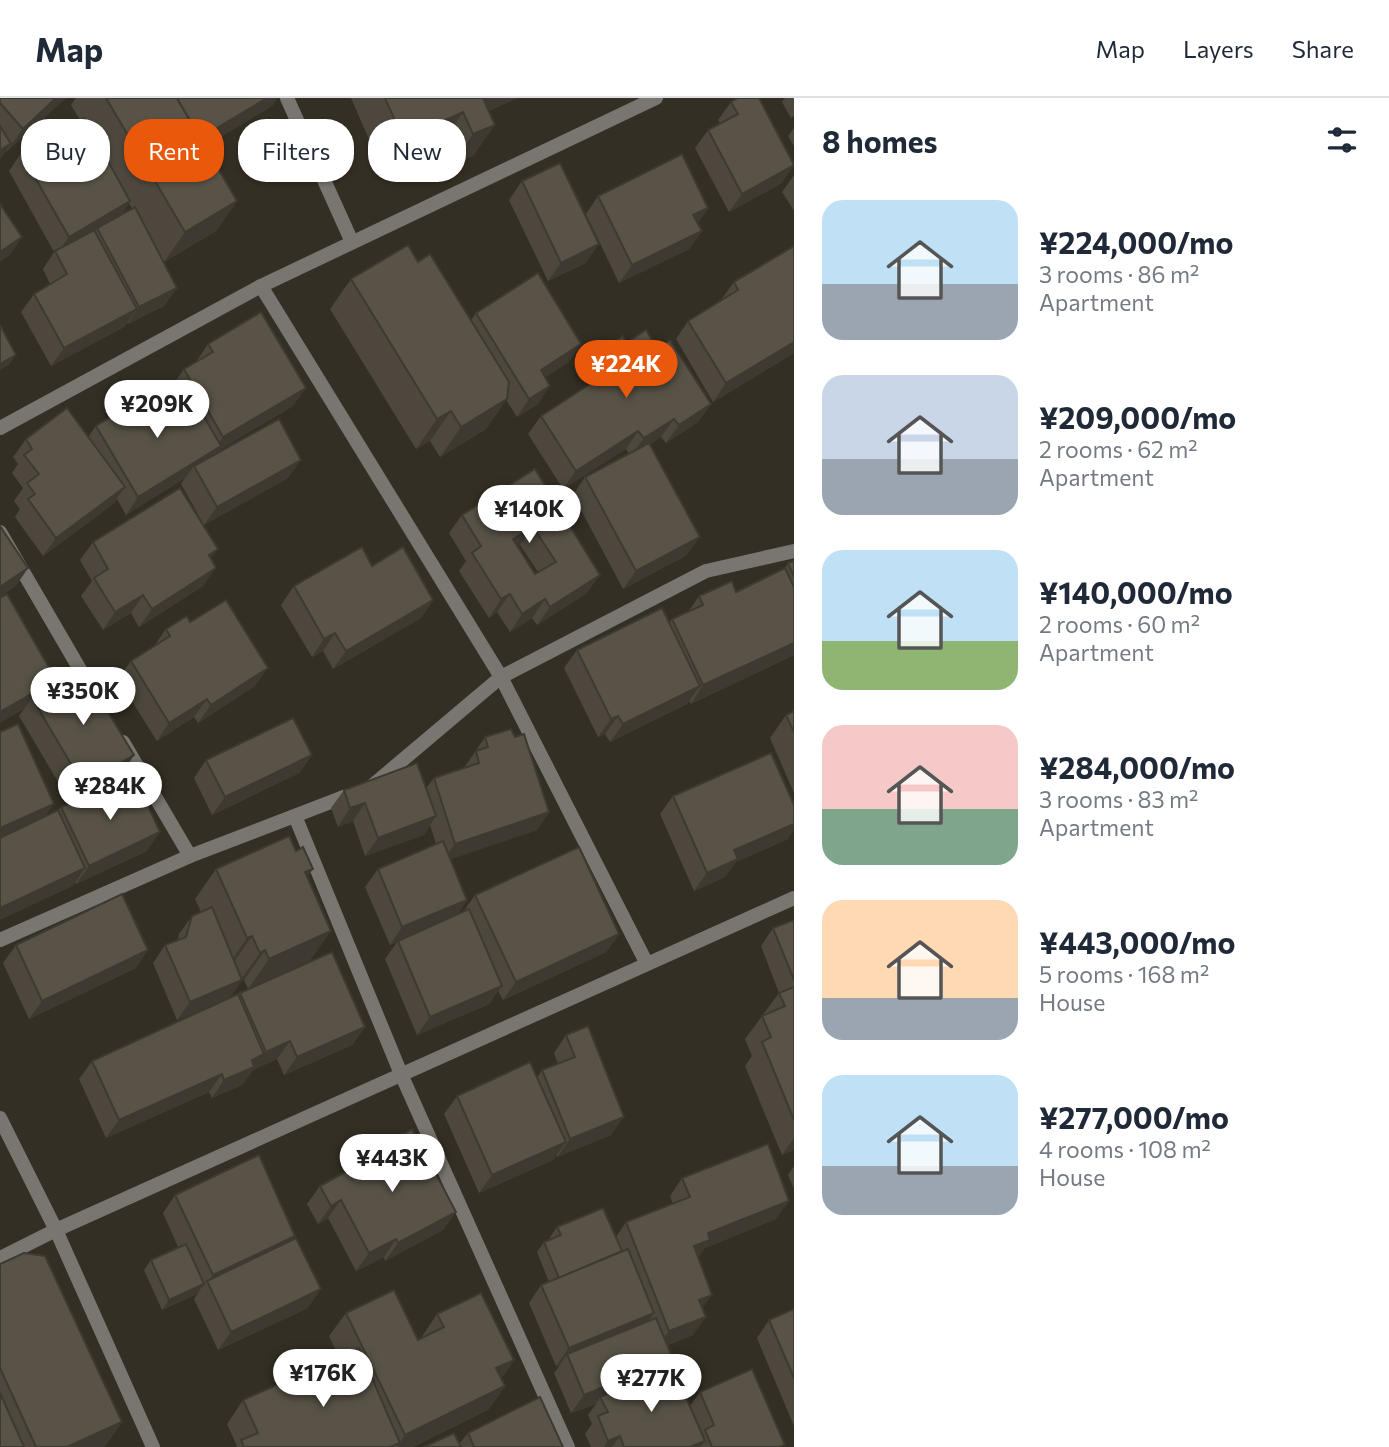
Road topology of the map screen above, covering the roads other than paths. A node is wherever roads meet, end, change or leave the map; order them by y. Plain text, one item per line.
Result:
1 (287, 98) edge
2 (656, 98) edge
3 (352, 242) junction
4 (261, 286) junction
5 (0, 428) edge
6 (0, 532) edge
7 (794, 551) edge
8 (501, 677) junction
9 (98, 700) edge
10 (112, 724) edge
11 (295, 816) junction
12 (190, 856) junction
13 (794, 898) edge
14 (0, 940) edge
15 (647, 964) junction
16 (401, 1074) junction
17 (0, 1118) edge
18 (56, 1230) junction
19 (0, 1258) edge
20 (153, 1447) edge
21 (569, 1447) edge

1 - 3 street
2 - 3 street
3 - 4 street
4 - 5 street
4 - 8 street
6 - 9 street
7 - 8 street
8 - 11 street
8 - 15 street
10 - 12 street
11 - 12 street
11 - 16 street
12 - 14 street
13 - 15 street
15 - 16 street
16 - 18 street
16 - 21 street
17 - 18 street
18 - 19 street
18 - 20 street

